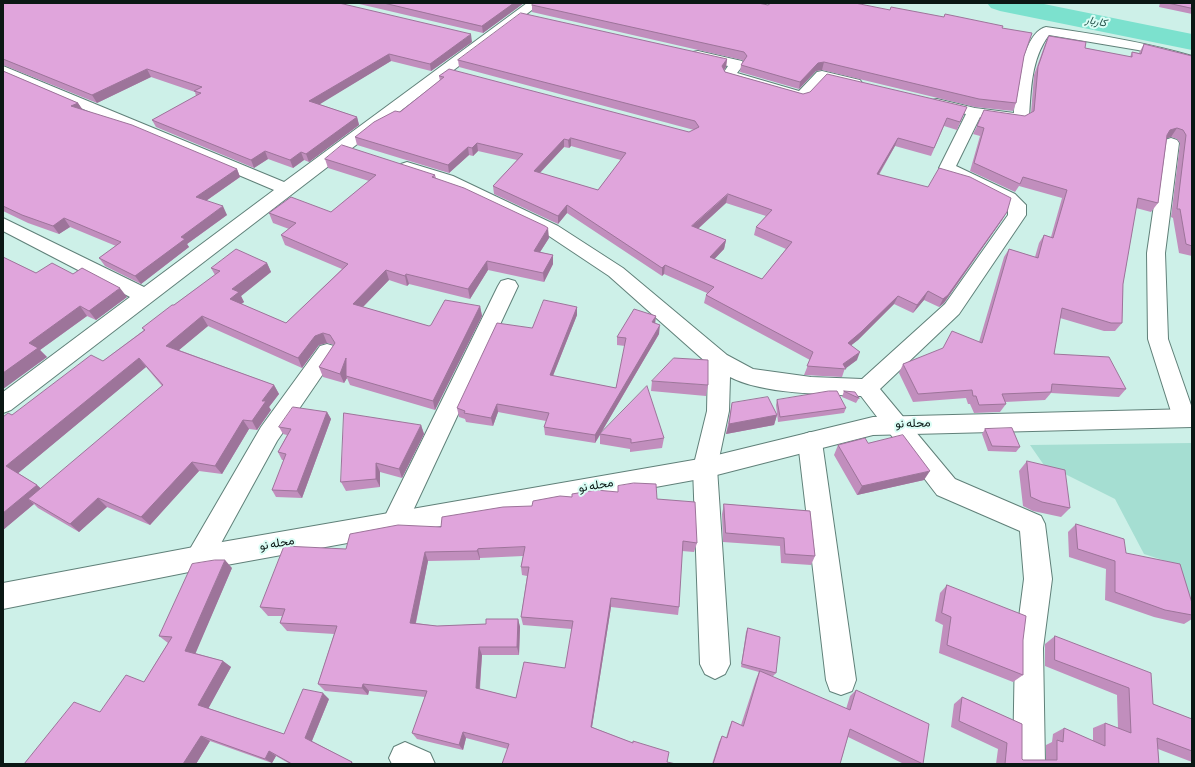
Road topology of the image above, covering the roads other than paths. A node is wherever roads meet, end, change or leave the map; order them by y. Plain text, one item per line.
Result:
1 (530, 12) edge
2 (683, 52) edge
3 (1192, 60) edge
4 (3, 70) edge
5 (868, 86) edge
6 (922, 99) edge
7 (975, 112) junction
8 (1171, 143) dead end
9 (342, 147) junction
10 (365, 154) edge
11 (387, 161) edge
12 (286, 189) junction
13 (3, 224) edge
14 (508, 286) dead end
15 (145, 296) junction
16 (327, 352) edge
17 (719, 361) junction
18 (868, 388) junction
19 (3, 404) edge
20 (1188, 418) edge
21 (896, 424) junction
22 (810, 442) junction
23 (705, 468) junction
24 (394, 522) junction
25 (199, 558) junction
26 (3, 596) edge
27 (715, 664) dead end
28 (841, 680) dead end
29 (1029, 764) edge

1 - 9 street
2 - 5 street
3 - 7 street
4 - 12 street
6 - 7 street
7 - 18 street
8 - 20 street
9 - 10 street
9 - 12 street
11 - 17 street
12 - 15 street
13 - 15 street
14 - 24 street
15 - 19 street
16 - 25 street
17 - 18 street
17 - 23 street
18 - 21 street
20 - 21 street, محله نو
21 - 22 street, محله نو
21 - 29 street
22 - 23 street, محله نو
22 - 28 street
23 - 24 street, محله نو
23 - 27 street
24 - 25 street, محله نو
25 - 26 street, محله نو

